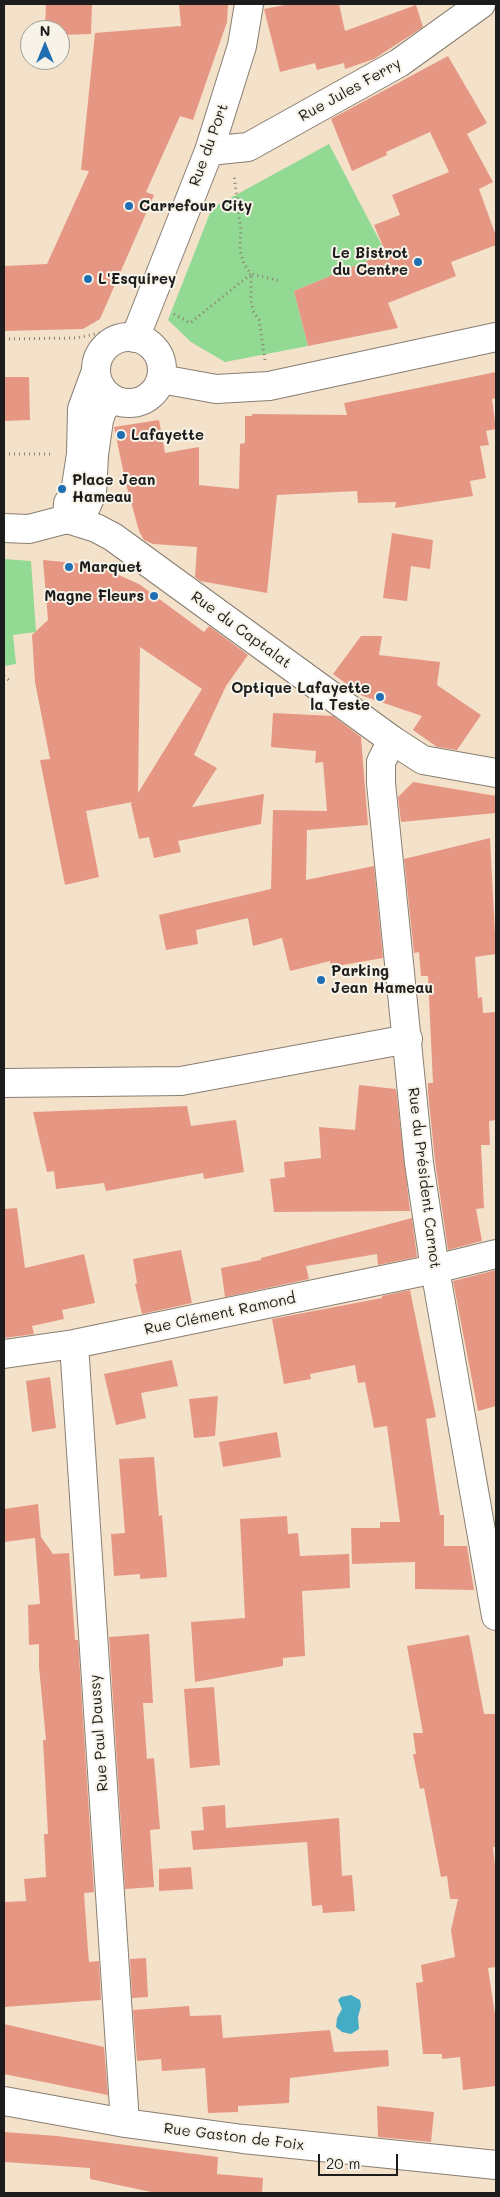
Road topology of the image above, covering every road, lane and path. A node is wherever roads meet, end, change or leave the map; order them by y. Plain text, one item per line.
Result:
1 (249, 4) edge
2 (481, 4) edge
3 (219, 150) junction
4 (251, 274) junction
5 (281, 281) dead end
6 (149, 300) junction
7 (124, 334) junction
8 (496, 337) edge
9 (4, 339) edge
10 (264, 354) dead end
11 (96, 371) junction
12 (161, 379) junction
13 (111, 398) junction
14 (4, 454) edge
15 (63, 454) dead end
16 (67, 519) junction
17 (4, 528) edge
18 (4, 676) edge
19 (10, 682) dead end
20 (392, 740) junction
21 (496, 773) edge
22 (408, 1039) junction
23 (4, 1083) edge
24 (496, 1254) edge
25 (435, 1269) junction
26 (74, 1344) junction
27 (4, 1354) edge
28 (496, 1616) edge
29 (4, 2100) edge
30 (125, 2123) junction
31 (496, 2165) edge

1 - 3 street, Rue du Port
2 - 3 street, Rue Jules Ferry
3 - 4 path
3 - 6 street, Rue du Port
4 - 5 path
4 - 6 path
4 - 10 path
6 - 7 street, Rue du Port
7 - 9 path
7 - 11 street
7 - 12 street
8 - 12 street
11 - 13 street
11 - 16 street
12 - 13 street
13 - 16 street
14 - 15 path
16 - 17 street
16 - 20 street, Rue du Captalat
18 - 19 path
20 - 21 street, Rue du Captalat
20 - 22 street, Rue du Président Carnot
22 - 23 street
22 - 25 street, Rue du Président Carnot
24 - 25 street, Rue Clément Ramond
25 - 26 street, Rue Clément Ramond
25 - 28 street, Rue du Président Carnot
26 - 27 street, Rue Clément Ramond
26 - 30 street, Rue Paul Daussy
29 - 30 street, Rue Gaston de Foix
30 - 31 street, Rue Gaston de Foix

